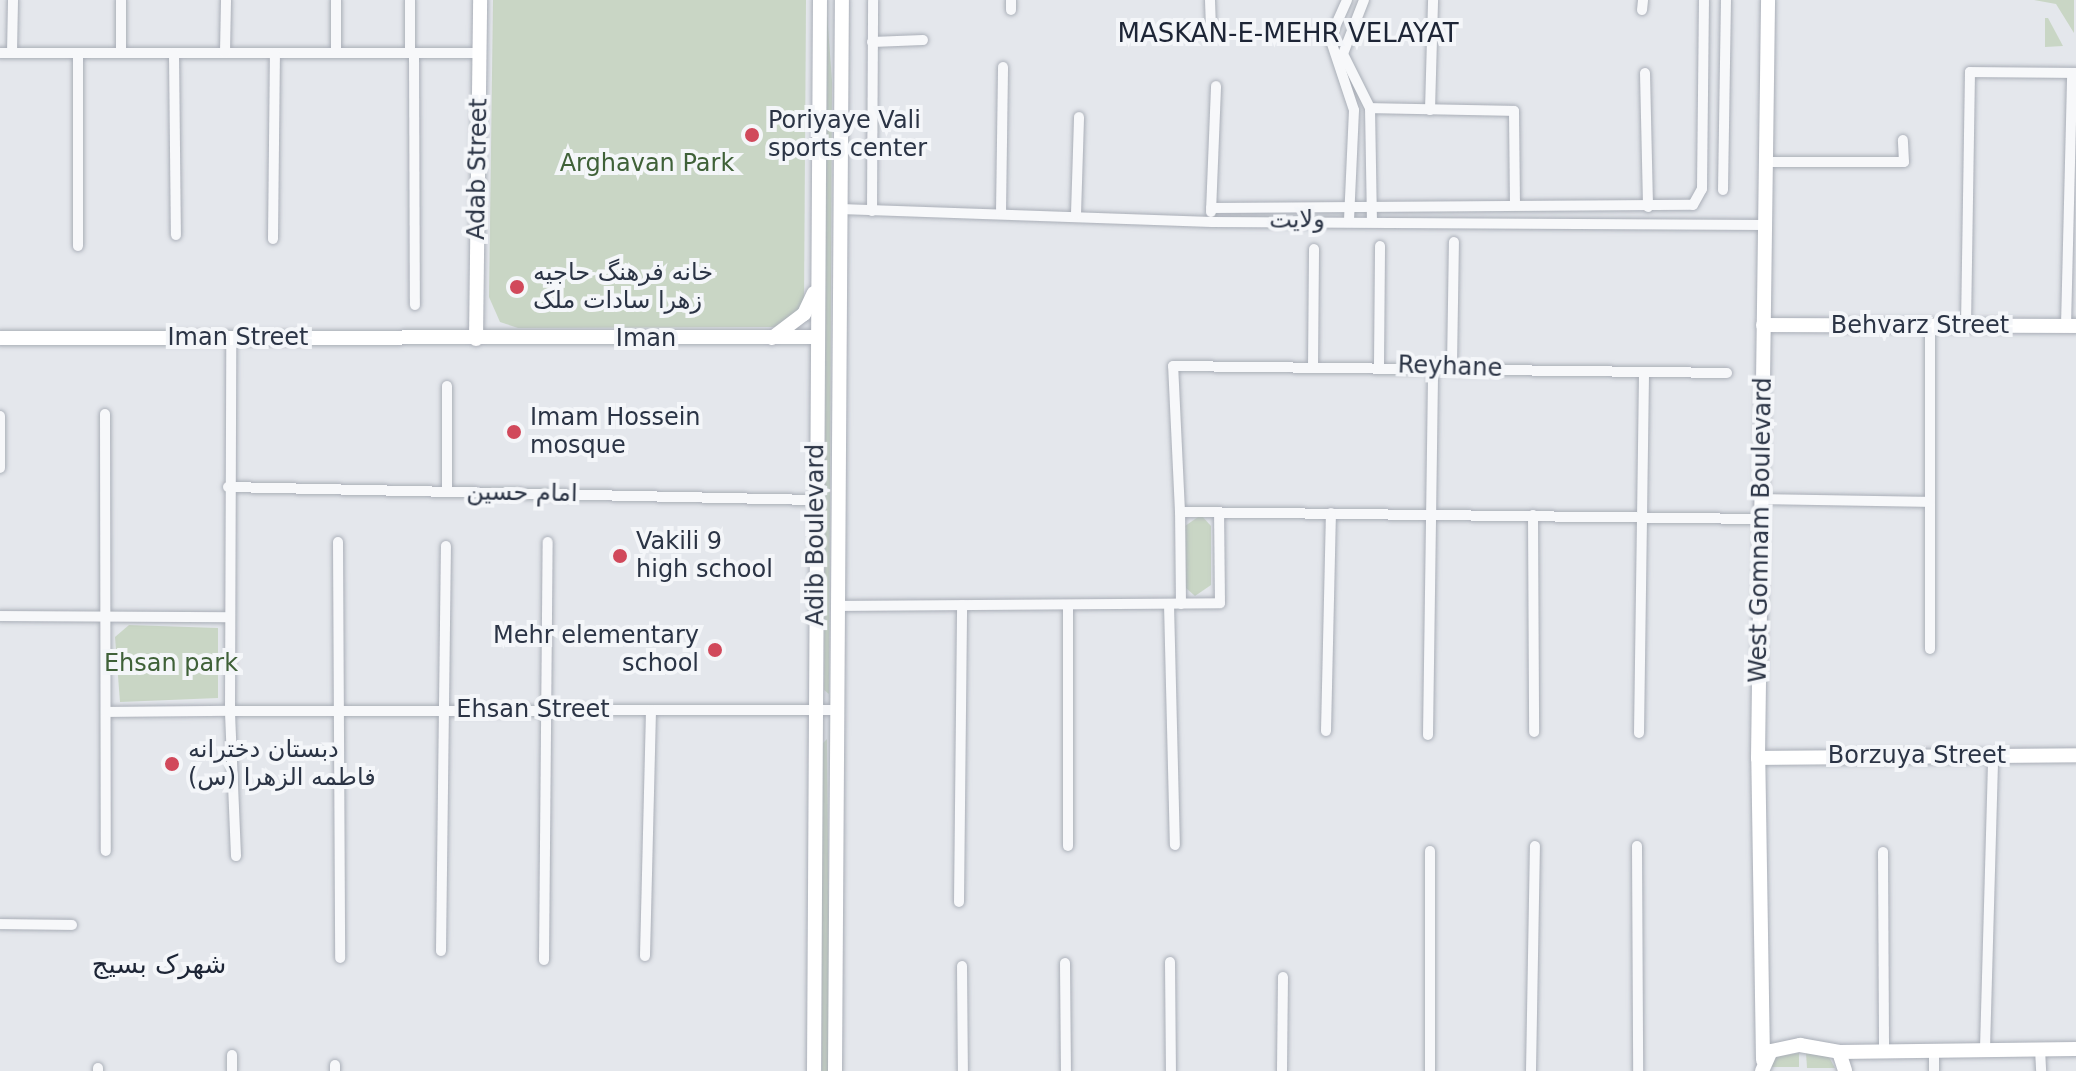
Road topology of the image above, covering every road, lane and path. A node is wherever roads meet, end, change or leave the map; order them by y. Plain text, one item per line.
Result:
1 (13, 0) edge
2 (121, 0) edge
3 (226, 0) edge
4 (336, 0) edge
5 (410, 0) edge
6 (480, 0) edge
7 (820, 0) edge
8 (842, 0) edge
9 (873, 0) edge
10 (1210, 0) edge
11 (1347, 0) edge
12 (1364, 0) edge
13 (1433, 0) edge
14 (1704, 0) edge
15 (1726, 0) edge
16 (1768, 0) edge
17 (1211, 26) dead end
18 (923, 40) dead end
19 (872, 42) junction
20 (0, 53) edge
21 (12, 53) junction
22 (78, 53) junction
23 (121, 53) junction
24 (174, 53) junction
25 (225, 53) junction
26 (275, 53) junction
27 (336, 53) junction
28 (412, 53) junction
29 (480, 53) junction
30 (1003, 67) dead end
31 (1645, 73) dead end
32 (2074, 73) edge
33 (1216, 86) dead end
34 (1370, 108) junction
35 (1430, 110) junction
36 (1079, 117) dead end
37 (1903, 140) dead end
38 (1766, 162) junction
39 (1723, 190) dead end
40 (1350, 204) junction
41 (1372, 204) junction
42 (1515, 205) junction
43 (1648, 207) junction
44 (1211, 208) junction
45 (840, 209) junction
46 (872, 211) junction
47 (1001, 213) junction
48 (1076, 214) junction
49 (1349, 219) junction
50 (1372, 219) junction
51 (1212, 222) junction
52 (1765, 225) junction
53 (176, 235) dead end
54 (273, 239) dead end
55 (1454, 242) dead end
56 (78, 246) dead end
57 (1380, 246) dead end
58 (1314, 249) dead end
59 (817, 285) junction
60 (415, 305) dead end
61 (1763, 325) junction
62 (1930, 326) junction
63 (1966, 326) junction
64 (2071, 326) edge
65 (816, 337) junction
66 (0, 338) edge
67 (231, 338) junction
68 (476, 339) junction
69 (771, 339) junction
70 (1379, 365) junction
71 (1433, 366) junction
72 (1452, 366) junction
73 (1313, 367) junction
74 (1727, 373) dead end
75 (1644, 374) junction
76 (447, 386) dead end
77 (105, 414) dead end
78 (0, 416) edge
79 (0, 468) edge
80 (228, 487) junction
81 (447, 491) junction
82 (1762, 499) junction
83 (816, 500) junction
84 (1930, 502) junction
85 (1180, 512) junction
86 (1219, 512) junction
87 (1331, 513) junction
88 (1431, 514) junction
89 (1533, 515) junction
90 (1641, 515) junction
91 (1762, 519) junction
92 (338, 542) dead end
93 (548, 542) dead end
94 (446, 546) dead end
95 (1169, 604) junction
96 (1181, 604) junction
97 (962, 605) junction
98 (1068, 605) junction
99 (837, 606) junction
100 (0, 616) edge
101 (228, 617) junction
102 (107, 618) junction
103 (1930, 649) dead end
104 (815, 709) junction
105 (547, 710) junction
106 (651, 710) junction
107 (836, 710) junction
108 (230, 711) junction
109 (339, 711) junction
110 (444, 711) junction
111 (106, 712) junction
112 (1326, 731) dead end
113 (1534, 732) dead end
114 (1639, 733) dead end
115 (1428, 735) dead end
116 (2076, 755) edge
117 (1993, 756) junction
118 (1758, 758) junction
119 (1175, 845) dead end
120 (1068, 846) dead end
121 (1535, 846) dead end
122 (1637, 846) dead end
123 (106, 851) dead end
124 (1430, 851) dead end
125 (1883, 852) dead end
126 (236, 856) dead end
127 (959, 902) dead end
128 (0, 924) edge
129 (72, 925) dead end
130 (441, 951) dead end
131 (645, 956) dead end
132 (340, 958) dead end
133 (544, 960) dead end
134 (1170, 962) dead end
135 (1065, 963) dead end
136 (962, 966) dead end
137 (1283, 977) dead end
138 (1884, 1049) junction
139 (1934, 1049) junction
140 (1985, 1049) junction
141 (2040, 1049) junction
142 (2076, 1049) edge
143 (1839, 1052) junction
144 (232, 1055) dead end
145 (1762, 1068) edge
146 (232, 1071) edge
147 (814, 1071) edge
148 (835, 1071) edge
149 (963, 1071) edge
150 (1066, 1071) edge
151 (1171, 1071) edge
152 (1282, 1071) edge
153 (1430, 1071) edge
154 (1531, 1071) edge
155 (1638, 1071) edge
156 (1845, 1071) edge
157 (1934, 1071) edge
158 (2041, 1071) edge

1 - 21 street
2 - 23 street
3 - 25 street
4 - 27 street
5 - 28 street
6 - 29 main road, Adab Street
7 - 59 main road, Adib Boulevard
8 - 45 main road, Adib Boulevard
9 - 19 street
10 - 17 street
11 - 40 street
12 - 34 street
13 - 35 street
14 - 43 street
15 - 39 street
16 - 38 main road, West Gomnam Boulevard
18 - 19 street
19 - 46 street
20 - 21 street
21 - 22 street
22 - 23 street
22 - 56 street
23 - 24 street
24 - 25 street
24 - 53 street
25 - 26 street
26 - 27 street
26 - 54 street
27 - 28 street
28 - 29 street
28 - 60 street
29 - 68 main road, Adab Street
30 - 47 street
31 - 43 street
32 - 63 street
32 - 64 street
33 - 44 street
34 - 35 street
34 - 41 street
35 - 42 street
36 - 48 street
37 - 38 street
38 - 52 main road, West Gomnam Boulevard
40 - 41 street
40 - 44 street
40 - 49 street
41 - 42 street
41 - 50 street
42 - 43 street
44 - 51 street
45 - 46 street, ولایت
45 - 99 main road, Adib Boulevard
46 - 47 street, ولایت
47 - 48 street, ولایت
48 - 51 street, ولایت
49 - 50 street, ولایت
49 - 51 street, ولایت
50 - 52 street, ولایت
52 - 61 main road, West Gomnam Boulevard
55 - 72 street
57 - 70 street
58 - 73 street
59 - 65 main road, Adib Boulevard
59 - 69 main road
61 - 62 main road, Behvarz Street
61 - 82 main road, West Gomnam Boulevard
62 - 63 main road, Behvarz Street
62 - 84 street
63 - 64 main road, Behvarz Street
65 - 69 main road, Iman
65 - 83 main road, Adib Boulevard
66 - 67 main road, Iman Street
67 - 68 main road, Iman Street
67 - 80 street
68 - 69 main road, Iman
70 - 71 street, Reyhane
70 - 73 street, Reyhane
71 - 72 street, Reyhane
71 - 88 street
72 - 75 street, Reyhane
73 - 85 street, Reyhane
74 - 75 street, Reyhane
75 - 90 street
76 - 81 street
77 - 102 street
78 - 79 street
80 - 81 street, امام حسین
80 - 101 street
81 - 83 street, امام حسین
82 - 84 street
82 - 91 main road, West Gomnam Boulevard
83 - 104 main road, Adib Boulevard
84 - 103 street
85 - 86 street
85 - 96 street
86 - 87 street
86 - 96 street
87 - 88 street
87 - 112 street
88 - 89 street
88 - 115 street
89 - 90 street
89 - 113 street
90 - 91 street
90 - 114 street
91 - 118 main road, West Gomnam Boulevard
92 - 109 street
93 - 105 street
94 - 110 street
95 - 96 street
95 - 98 street
95 - 119 street
97 - 98 street
97 - 99 street
97 - 127 street
98 - 120 street
99 - 107 main road, Adib Boulevard
100 - 102 street
101 - 102 street
101 - 108 street
102 - 111 street
104 - 106 street, Ehsan Street
104 - 107 street, Ehsan Street
104 - 147 main road, Adib Boulevard
105 - 106 street, Ehsan Street
105 - 110 street, Ehsan Street
105 - 133 street
106 - 131 street
107 - 148 main road, Adib Boulevard
108 - 109 street, Ehsan Street
108 - 111 street, Ehsan Street
108 - 126 street
109 - 110 street, Ehsan Street
109 - 132 street
110 - 130 street
111 - 123 street
116 - 117 main road, Borzuya Street
117 - 118 main road, Borzuya Street
117 - 140 street
118 - 145 main road, West Gomnam Boulevard
121 - 154 street
122 - 155 street
124 - 153 street
125 - 138 street
128 - 129 street
134 - 151 street
135 - 150 street
136 - 149 street
137 - 152 street
138 - 139 main road
138 - 143 main road
139 - 140 main road
139 - 157 street
140 - 141 main road
141 - 142 main road
141 - 158 street
143 - 145 main road
143 - 156 main road
144 - 146 street

